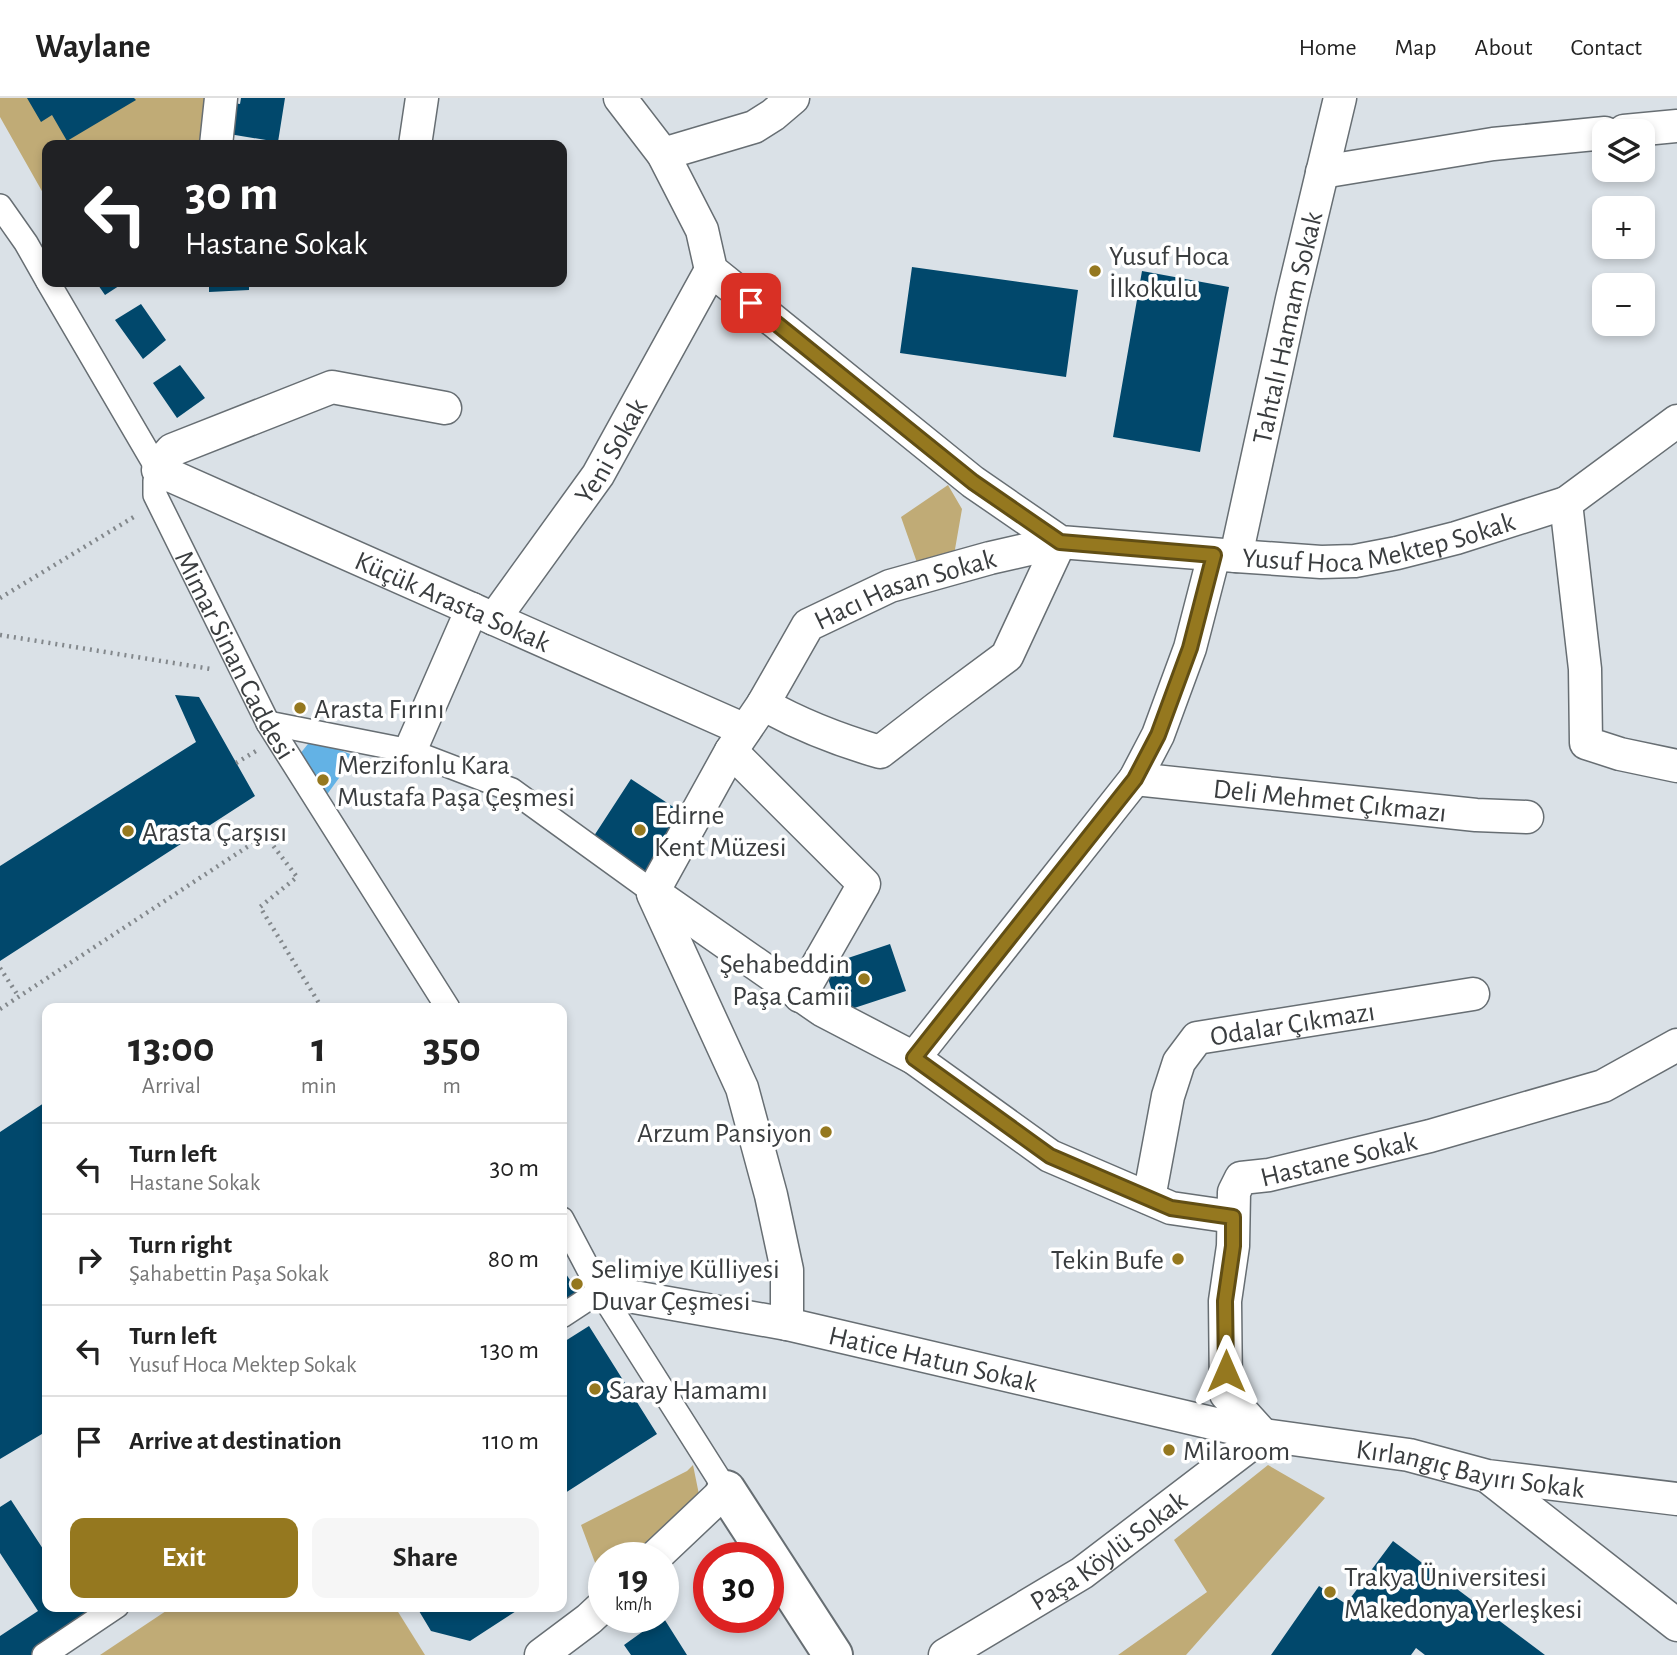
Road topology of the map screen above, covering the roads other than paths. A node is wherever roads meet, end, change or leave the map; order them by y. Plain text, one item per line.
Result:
1 (221, 98) edge
2 (422, 98) edge
3 (620, 98) edge
4 (793, 98) edge
5 (1340, 98) edge
6 (1677, 126) edge
7 (1655, 128) edge
8 (1592, 134) edge
9 (217, 140) edge
10 (416, 140) edge
11 (663, 154) junction
12 (1322, 172) junction
13 (0, 206) edge
14 (711, 270) junction
15 (42, 271) edge
16 (51, 287) edge
17 (445, 408) dead end
18 (1677, 421) edge
19 (158, 470) junction
20 (1566, 503) junction
21 (1060, 542) junction
22 (1225, 556) junction
23 (483, 614) junction
24 (763, 704) junction
25 (268, 723) junction
26 (738, 741) junction
27 (410, 751) junction
28 (1677, 766) edge
29 (1135, 779) junction
30 (1527, 817) dead end
31 (653, 892) junction
32 (1473, 994) dead end
33 (800, 996) junction
34 (445, 1003) edge
35 (1677, 1045) edge
36 (914, 1058) junction
37 (1149, 1198) junction
38 (1233, 1217) junction
39 (567, 1228) edge
40 (600, 1291) junction
41 (567, 1313) edge
42 (787, 1324) junction
43 (1263, 1435) junction
44 (1487, 1476) junction
45 (726, 1490) junction
46 (1677, 1499) edge
47 (671, 1542) edge
48 (108, 1612) edge
49 (588, 1620) edge
50 (1677, 1625) edge
51 (44, 1655) edge
52 (541, 1655) edge
53 (833, 1655) edge
54 (945, 1655) edge

1 - 9 street
2 - 10 street
3 - 11 street
4 - 11 street
5 - 12 street, Tahtalı Hamam Sokak
6 - 7 street
8 - 12 street
11 - 14 street
12 - 22 street, Tahtalı Hamam Sokak
13 - 15 street
14 - 21 street, Yusuf Hoca Mektep Sokak
14 - 23 street, Yeni Sokak
16 - 19 street
17 - 19 street
18 - 20 street, Yusuf Hoca Mektep Sokak
19 - 23 street, Küçük Arasta Sokak
19 - 25 street, Mimar Sinan Caddesi
20 - 22 street, Yusuf Hoca Mektep Sokak
20 - 28 street
21 - 22 street, Yusuf Hoca Mektep Sokak
21 - 24 street, Hacı Hasan Sokak
21 - 24 street
22 - 29 street, Tahtalı Hamam Sokak
23 - 26 street, Küçük Arasta Sokak
23 - 27 street, Yeni Sokak
24 - 26 street, Hacı Hasan Sokak
25 - 27 street, Hastane Sokak
25 - 34 street, Mimar Sinan Caddesi
26 - 31 street, Hacı Hasan Sokak
26 - 33 street
27 - 31 street, Hastane Sokak
29 - 30 street, Deli Mehmet Çıkmazı
29 - 36 street, Tahtalı Hamam Sokak
31 - 33 street, Hastane Sokak
31 - 42 street
32 - 37 street, Odalar Çıkmazı
33 - 36 street, Hastane Sokak
35 - 38 street, Hastane Sokak
36 - 37 street, Hastane Sokak
37 - 38 street, Hastane Sokak
38 - 43 street
39 - 40 street
40 - 41 street
40 - 42 street, Hatice Hatun Sokak
40 - 45 street
42 - 43 street, Hatice Hatun Sokak
43 - 44 street, Kırlangıç Bayırı Sokak
43 - 54 street, Paşa Köylü Sokak
44 - 46 street, Kırlangıç Bayırı Sokak
44 - 50 street
45 - 47 street
45 - 53 street
48 - 51 street
49 - 52 street

